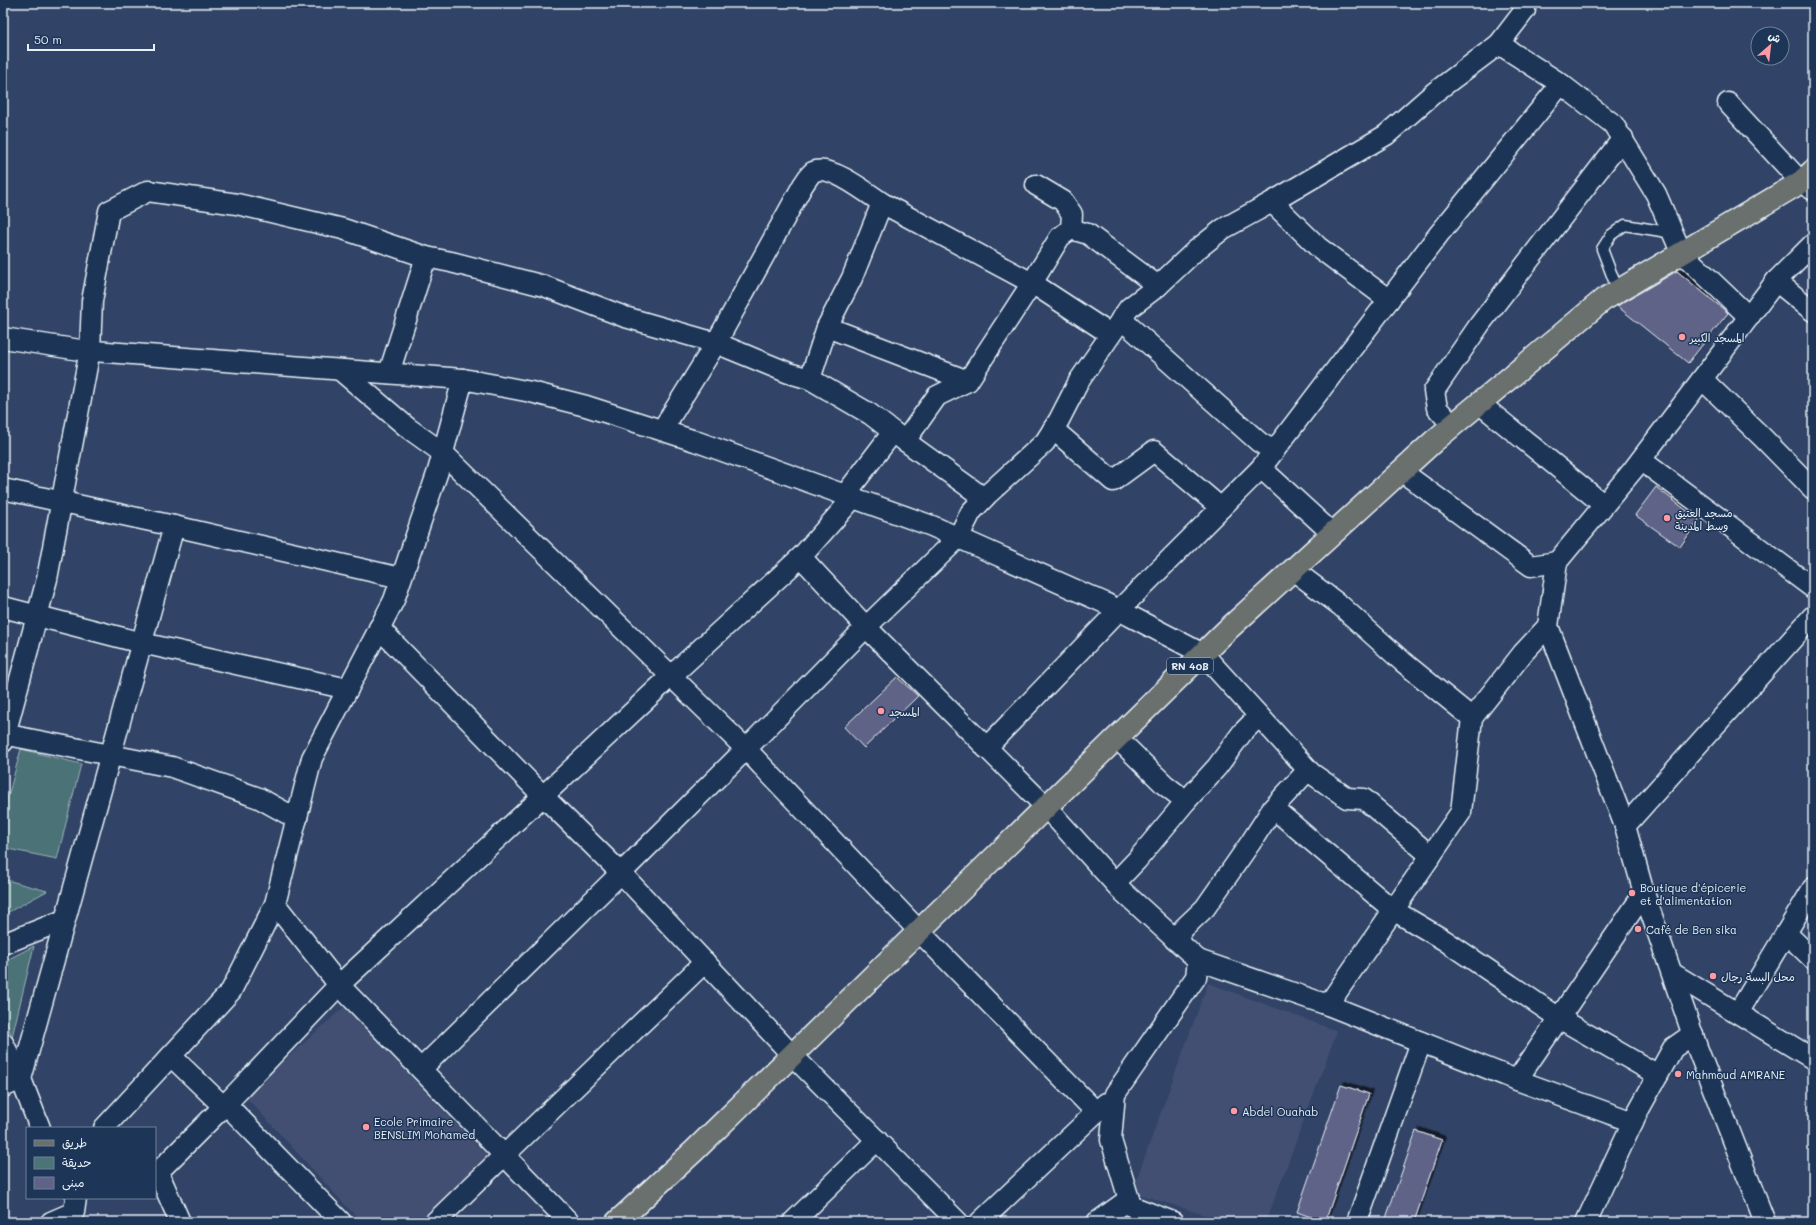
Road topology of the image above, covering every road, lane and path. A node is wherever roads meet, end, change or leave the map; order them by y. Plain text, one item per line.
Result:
1 (1525, 5) edge
2 (1499, 44) junction
3 (1561, 84) junction
4 (1728, 103) dead end
5 (1623, 138) junction
6 (1809, 181) edge
7 (1036, 185) dead end
8 (1272, 202) junction
9 (882, 203) junction
10 (1071, 229) junction
11 (1677, 242) junction
12 (1813, 244) edge
13 (426, 257) junction
14 (1776, 281) junction
15 (1032, 283) junction
16 (1158, 286) junction
17 (1618, 290) junction
18 (1389, 300) junction
19 (1813, 311) edge
20 (1749, 317) junction
21 (1116, 326) junction
22 (828, 327) junction
23 (3, 338) edge
24 (716, 343) junction
25 (90, 350) junction
26 (340, 370) junction
27 (390, 373) junction
28 (462, 379) junction
29 (810, 379) junction
30 (1702, 379) junction
31 (968, 381) junction
32 (1479, 403) junction
33 (1452, 426) junction
34 (1053, 429) junction
35 (662, 430) junction
36 (899, 437) junction
37 (1274, 451) junction
38 (443, 453) junction
39 (1641, 460) junction
40 (1260, 468) junction
41 (1401, 471) junction
42 (3, 489) edge
43 (1813, 489) edge
44 (849, 497) junction
45 (984, 498) junction
46 (61, 503) junction
47 (1604, 505) junction
48 (1221, 508) junction
49 (174, 526) junction
50 (1332, 534) junction
51 (958, 538) junction
52 (801, 557) junction
53 (1557, 562) junction
54 (1293, 570) junction
55 (401, 578) junction
56 (1813, 588) edge
57 (3, 607) edge
58 (1119, 610) junction
59 (37, 616) junction
60 (1813, 616) edge
61 (1548, 626) junction
62 (866, 627) junction
63 (379, 628) junction
64 (142, 643) junction
65 (1203, 654) junction
66 (671, 676) junction
67 (348, 689) junction
68 (1259, 716) junction
69 (1472, 718) junction
70 (4, 737) edge
71 (1117, 738) junction
72 (986, 748) junction
73 (746, 749) junction
74 (110, 756) junction
75 (1308, 770) junction
76 (544, 796) junction
77 (1186, 801) junction
78 (1046, 808) junction
79 (1273, 808) junction
80 (297, 819) junction
81 (1625, 826) junction
82 (1431, 856) junction
83 (621, 873) junction
84 (1114, 883) junction
85 (1813, 888) edge
86 (1644, 892) junction
87 (275, 904) junction
88 (1393, 910) junction
89 (64, 920) junction
90 (919, 931) junction
91 (1786, 934) junction
92 (1175, 940) junction
93 (3, 944) edge
94 (1813, 959) edge
95 (1198, 960) junction
96 (705, 962) junction
97 (1672, 973) junction
98 (339, 985) junction
99 (1328, 1005) junction
100 (1738, 1013) junction
101 (1559, 1018) junction
102 (1693, 1034) junction
103 (1422, 1042) junction
104 (3, 1043) edge
105 (792, 1055) junction
106 (171, 1056) junction
107 (1813, 1059) edge
108 (421, 1069) junction
109 (1658, 1075) junction
110 (1517, 1080) junction
111 (12, 1083) edge
112 (1115, 1094) junction
113 (225, 1105) junction
114 (1096, 1112) junction
115 (1633, 1122) junction
116 (39, 1127) edge
117 (105, 1127) edge
118 (877, 1140) junction
119 (505, 1156) junction
120 (156, 1173) edge
121 (1129, 1199) junction
122 (76, 1205) edge
123 (1105, 1220) edge
124 (51, 1222) edge
125 (180, 1222) edge
126 (341, 1222) edge
127 (435, 1222) edge
128 (569, 1222) edge
129 (617, 1222) edge
130 (793, 1222) edge
131 (958, 1222) edge
132 (980, 1222) edge
133 (1173, 1222) edge
134 (1357, 1222) edge
135 (1586, 1222) edge
136 (1765, 1222) edge

1 - 2 street
2 - 3 street
2 - 8 street
3 - 5 street
3 - 18 street
4 - 6 street
5 - 11 street
5 - 33 street
6 - 11 main road, RN 40B
7 - 10 street
8 - 16 street
8 - 18 street
9 - 15 street
9 - 22 street
9 - 24 street
10 - 15 street
10 - 16 street
11 - 17 main road, RN 40B
11 - 17 lane
11 - 20 street
12 - 14 street
13 - 24 street
13 - 25 street
13 - 27 street
14 - 19 street
14 - 20 street
15 - 21 street
15 - 31 street
16 - 21 street
17 - 32 main road, RN 40B
18 - 37 street
20 - 30 street
21 - 34 street
21 - 37 street
22 - 29 street
22 - 31 street
23 - 25 street
24 - 29 street
24 - 35 street
25 - 26 street
25 - 46 street
26 - 27 street
26 - 38 street
27 - 28 street
28 - 35 street
28 - 38 street
29 - 36 street
30 - 39 street
30 - 43 street
31 - 36 street
32 - 33 main road, RN 40B
32 - 47 street
33 - 41 main road, RN 40B
34 - 45 street
34 - 48 street
35 - 44 street
36 - 44 street
36 - 45 street
37 - 40 street
38 - 55 street
38 - 66 street
39 - 47 street
39 - 56 street
40 - 48 street
40 - 50 street
41 - 50 main road, RN 40B
41 - 53 street
42 - 46 street
44 - 51 street
44 - 52 street
45 - 51 street
46 - 49 street
46 - 59 street
47 - 53 street
48 - 58 street
49 - 55 street
49 - 64 street
50 - 54 main road, RN 40B
51 - 58 street
51 - 62 street
52 - 62 street
52 - 66 street
53 - 61 street
54 - 65 main road, RN 40B
54 - 69 street
55 - 63 street
57 - 59 street
58 - 65 street
58 - 72 street
59 - 64 street
59 - 70 street
60 - 81 street
61 - 69 street
61 - 81 street
62 - 72 street
62 - 73 street
63 - 67 street
63 - 76 street
64 - 67 street
64 - 74 street
65 - 68 street
65 - 71 main road, RN 40B
66 - 73 street
66 - 76 street
67 - 80 street
68 - 75 street
68 - 77 street
69 - 82 street
70 - 74 street
71 - 77 street
71 - 78 main road, RN 40B
72 - 78 street
73 - 83 street
73 - 90 street
74 - 80 street
74 - 89 street
75 - 79 street
75 - 82 street
76 - 83 street
76 - 98 street
77 - 84 street
78 - 84 street
78 - 90 main road, RN 40B
79 - 88 street
79 - 92 street
80 - 87 street
81 - 86 street
82 - 88 street
83 - 96 street
83 - 108 street
84 - 92 street
85 - 91 street
86 - 97 street
86 - 101 street
87 - 98 street
87 - 106 street
88 - 99 street
88 - 101 street
89 - 93 street
89 - 111 street
90 - 105 main road, RN 40B
90 - 114 street
91 - 94 street
91 - 100 street
92 - 95 street
95 - 99 street
95 - 112 street
96 - 105 street
96 - 119 street
97 - 100 street
97 - 102 street
98 - 108 street
98 - 113 street
99 - 103 street
100 - 107 street
101 - 109 street
101 - 110 street
102 - 109 street
102 - 136 street
103 - 110 street
103 - 134 street
104 - 111 street
105 - 118 street
105 - 129 main road, RN 40B
106 - 113 street
106 - 117 street
108 - 119 street
109 - 115 street
110 - 115 street
111 - 116 street
112 - 114 street
112 - 121 street
113 - 120 street
113 - 126 street
114 - 132 street
115 - 135 street
118 - 130 street
118 - 131 street
119 - 127 street
119 - 128 street
120 - 125 street
121 - 123 street
121 - 133 street
122 - 124 street

